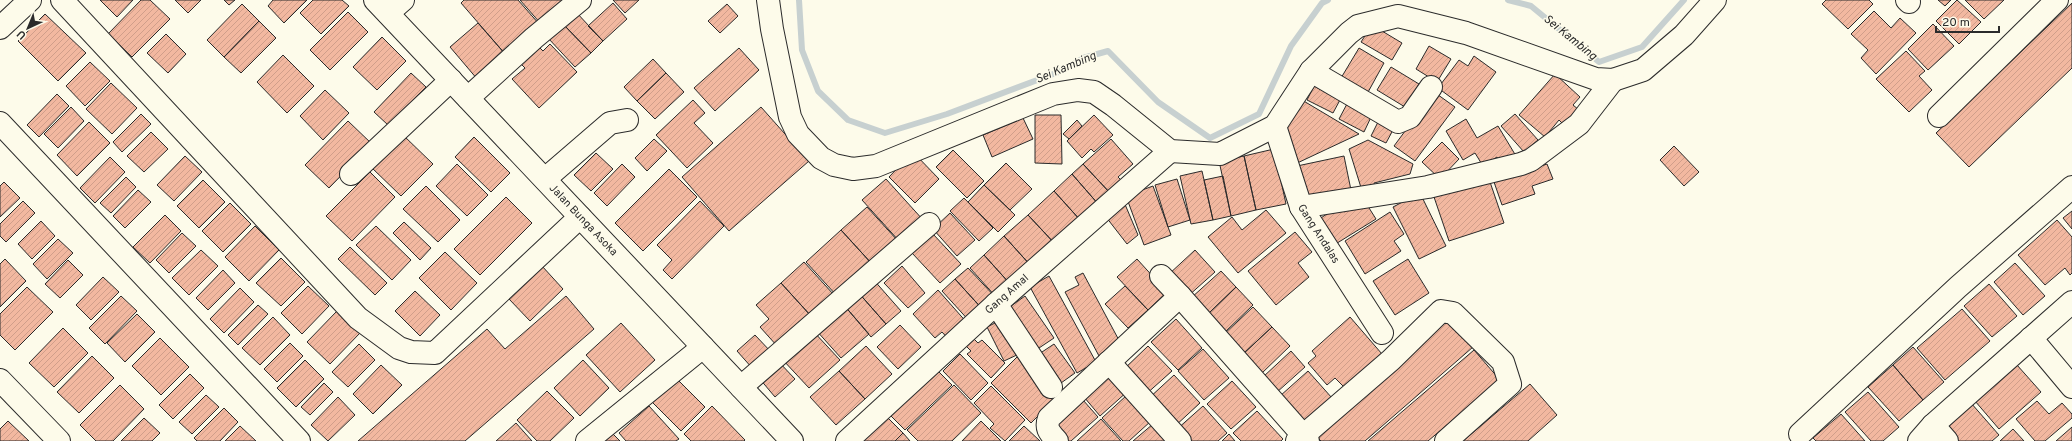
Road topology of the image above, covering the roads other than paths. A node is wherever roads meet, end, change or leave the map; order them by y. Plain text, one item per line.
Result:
1 (30, 0) edge
2 (62, 0) edge
3 (580, 0) edge
4 (768, 0) edge
5 (1715, 0) edge
6 (2038, 0) edge
7 (2057, 0) edge
8 (389, 4) edge
9 (0, 28) edge
10 (1311, 71) junction
11 (451, 80) junction
12 (1613, 80) junction
13 (1431, 87) dead end
14 (468, 98) junction
15 (627, 120) dead end
16 (0, 123) edge
17 (1275, 126) junction
18 (1170, 151) junction
19 (351, 174) dead end
20 (544, 179) junction
21 (2072, 187) edge
22 (1301, 207) junction
23 (580, 217) junction
24 (929, 224) dead end
25 (1161, 276) dead end
26 (1180, 296) junction
27 (2072, 302) edge
28 (996, 304) junction
29 (1382, 333) dead end
30 (2031, 338) junction
31 (702, 347) junction
32 (1109, 362) junction
33 (0, 380) edge
34 (741, 387) junction
35 (1051, 387) dead end
36 (2072, 387) edge
37 (1940, 433) edge
38 (1800, 434) dead end
39 (784, 438) edge
40 (1303, 439) edge
41 (59, 441) edge
42 (299, 441) edge
43 (587, 441) edge
44 (847, 441) edge
45 (1057, 441) edge
46 (1180, 441) edge
47 (1446, 441) edge
48 (1919, 441) edge

1 - 9 street
2 - 23 street
3 - 14 street
4 - 18 street
5 - 12 street
6 - 7 street
8 - 11 street, Jalan Bunga Asoka
10 - 12 street
10 - 13 street
10 - 17 street
11 - 14 street, Jalan Bunga Asoka
11 - 19 street
12 - 22 street
14 - 20 street, Jalan Bunga Asoka
15 - 20 street
16 - 42 street
17 - 18 street
17 - 22 street, Gang Andalas
18 - 28 street, Gang Amal
20 - 23 street, Jalan Bunga Asoka
21 - 38 street
22 - 29 street, Gang Andalas
23 - 31 street, Jalan Bunga Asoka
24 - 34 street
25 - 26 street
26 - 32 street
26 - 40 street
27 - 30 street
28 - 35 street
28 - 44 street, Gang Amal
30 - 36 street
30 - 37 street
31 - 34 street, Jalan Bunga Asoka
31 - 43 street
32 - 45 street
32 - 46 street
33 - 41 street
34 - 39 street, Jalan Bunga Asoka
37 - 48 street
40 - 47 street

